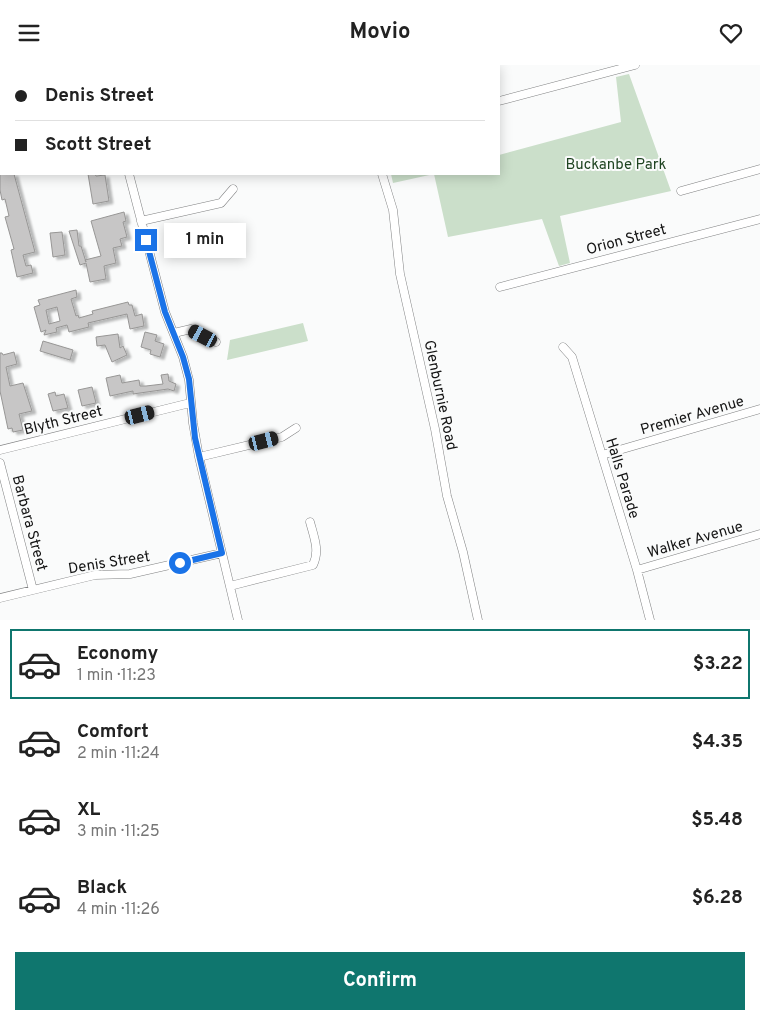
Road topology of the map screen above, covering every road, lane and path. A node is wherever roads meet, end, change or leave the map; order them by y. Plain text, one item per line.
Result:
1 (635, 65) edge
2 (500, 101) edge
3 (760, 169) edge
4 (129, 175) edge
5 (382, 175) edge
6 (233, 189) dead end
7 (681, 191) dead end
8 (760, 219) edge
9 (141, 221) junction
10 (500, 287) dead end
11 (174, 333) junction
12 (216, 342) dead end
13 (564, 347) dead end
14 (190, 403) junction
15 (760, 409) edge
16 (296, 427) dead end
17 (0, 450) edge
18 (602, 455) junction
19 (199, 457) junction
20 (0, 463) edge
21 (310, 521) dead end
22 (760, 534) edge
23 (222, 553) junction
24 (637, 570) junction
25 (230, 586) junction
26 (34, 590) junction
27 (0, 598) edge
28 (238, 620) edge
29 (478, 620) edge
30 (650, 620) edge

1 - 2 street
3 - 7 street
4 - 9 street
5 - 29 street, Glenburnie Road
6 - 9 street
8 - 10 street, Orion Street
9 - 11 street
11 - 12 street
11 - 14 street
13 - 18 street, Halls Parade
14 - 17 street, Blyth Street
14 - 19 street
15 - 18 street, Premier Avenue
16 - 19 street
18 - 24 street, Halls Parade
19 - 23 street
20 - 26 street, Barbara Street
21 - 25 street
22 - 24 street, Walker Avenue
23 - 25 street
23 - 26 street, Denis Street
24 - 30 street, Halls Parade
25 - 28 street
26 - 27 street, Denis Street

